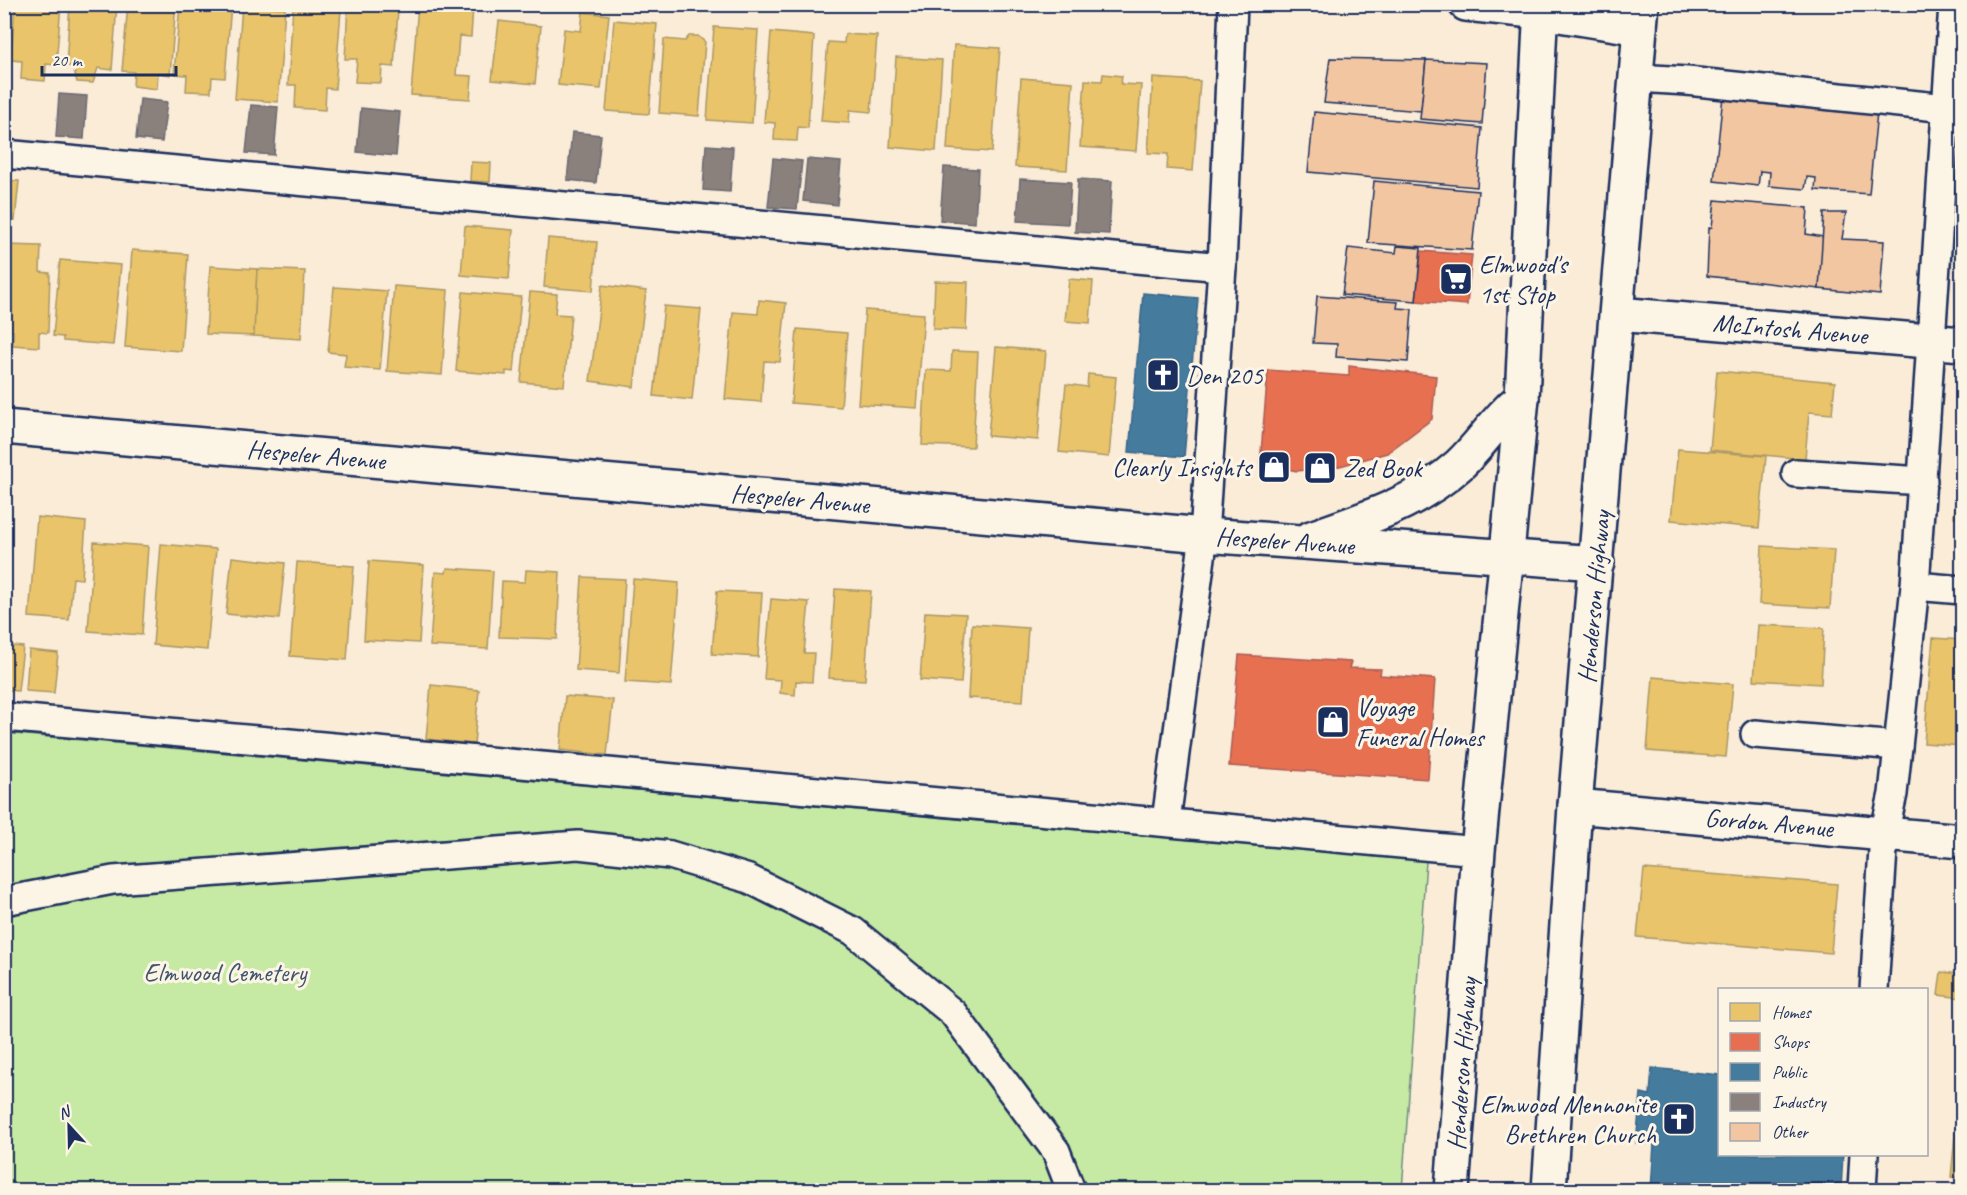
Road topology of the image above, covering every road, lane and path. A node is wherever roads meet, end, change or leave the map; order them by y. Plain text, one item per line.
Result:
1 (1233, 4) edge
2 (1466, 4) edge
3 (1953, 4) edge
4 (1541, 8) edge
5 (1641, 16) edge
6 (1636, 78) junction
7 (1947, 108) junction
8 (4, 154) edge
9 (1222, 267) junction
10 (1618, 314) junction
11 (1930, 341) junction
12 (1962, 344) edge
13 (1522, 398) junction
14 (4, 427) edge
15 (1796, 472) dead end
16 (1923, 481) junction
17 (1204, 535) junction
18 (1298, 542) junction
19 (1506, 558) junction
20 (1597, 563) junction
21 (1915, 586) junction
22 (1962, 590) edge
23 (4, 717) edge
24 (1755, 735) dead end
25 (1898, 746) junction
26 (1575, 806) junction
27 (1166, 821) junction
28 (1884, 834) junction
29 (1962, 841) edge
30 (1478, 851) junction
31 (4, 901) edge
32 (1874, 988) edge
33 (1864, 1156) edge
34 (1071, 1191) edge
35 (1452, 1191) edge
36 (1549, 1191) edge
37 (1862, 1191) edge

1 - 9 lane
2 - 4 main road
3 - 7 lane
4 - 5 main road
4 - 13 main road, Henderson Highway
5 - 6 main road, Henderson Highway
6 - 7 lane
6 - 10 main road, Henderson Highway
7 - 11 lane
8 - 9 lane
9 - 17 lane
10 - 11 main road, McIntosh Avenue
10 - 20 main road, Henderson Highway
11 - 12 main road, McIntosh Avenue
11 - 16 lane
13 - 18 main road
13 - 19 main road, Henderson Highway
14 - 17 main road, Hespeler Avenue
15 - 16 lane
16 - 21 lane
17 - 18 main road, Hespeler Avenue
17 - 27 lane
18 - 19 main road, Hespeler Avenue
19 - 20 main road, Hespeler Avenue
19 - 30 main road, Henderson Highway
20 - 26 main road, Henderson Highway
21 - 22 lane
21 - 25 lane
23 - 27 lane
24 - 25 lane
25 - 28 lane
26 - 28 main road, Gordon Avenue
26 - 36 main road, Henderson Highway
27 - 30 lane
28 - 29 main road, Gordon Avenue
28 - 32 lane
30 - 35 main road, Henderson Highway
31 - 34 lane
33 - 37 lane

